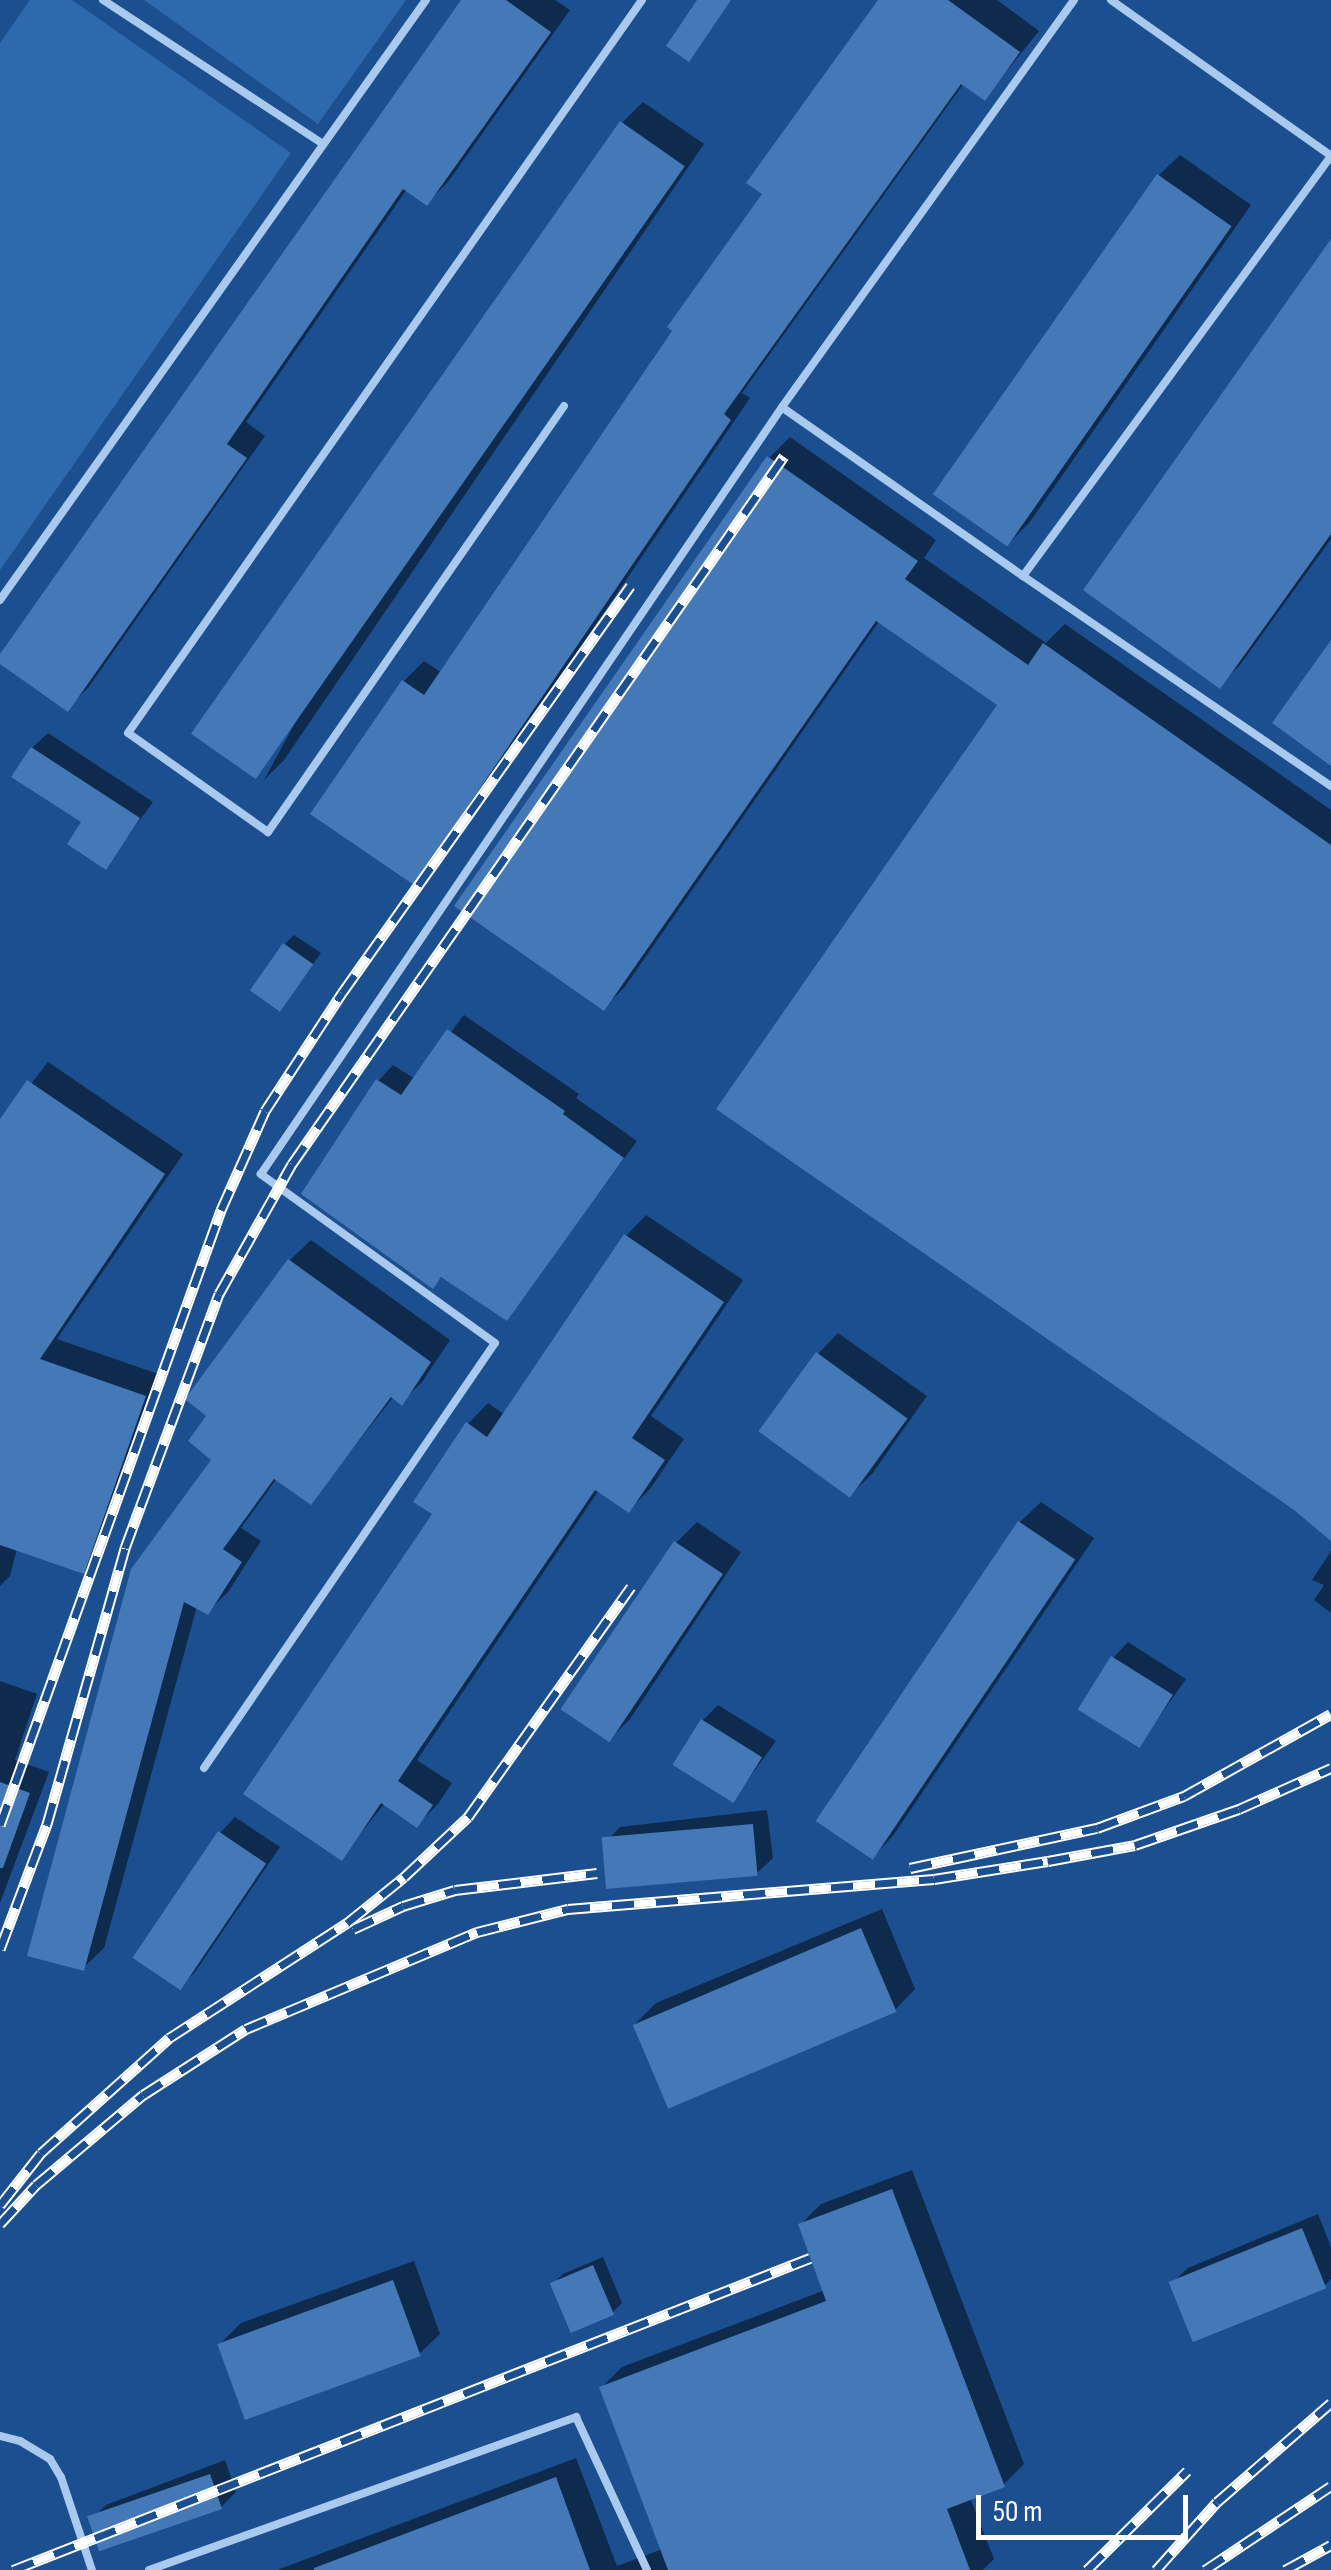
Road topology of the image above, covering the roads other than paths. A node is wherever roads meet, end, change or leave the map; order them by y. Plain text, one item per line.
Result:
1 (103, 0) edge
2 (426, 0) edge
3 (642, 0) edge
4 (1074, 0) edge
5 (1110, 0) edge
6 (323, 144) junction
7 (1331, 156) edge
8 (564, 406) dead end
9 (782, 407) junction
10 (1023, 576) junction
11 (0, 600) edge
12 (1331, 786) edge
13 (204, 1768) dead end
14 (0, 2436) edge
15 (92, 2570) edge
16 (149, 2570) edge
17 (647, 2570) edge

1 - 6 lane
2 - 6 lane
3 - 8 lane
4 - 9 lane
5 - 7 lane
6 - 11 lane
7 - 10 lane
9 - 10 lane
9 - 13 lane
10 - 12 lane
14 - 15 lane
16 - 17 lane

